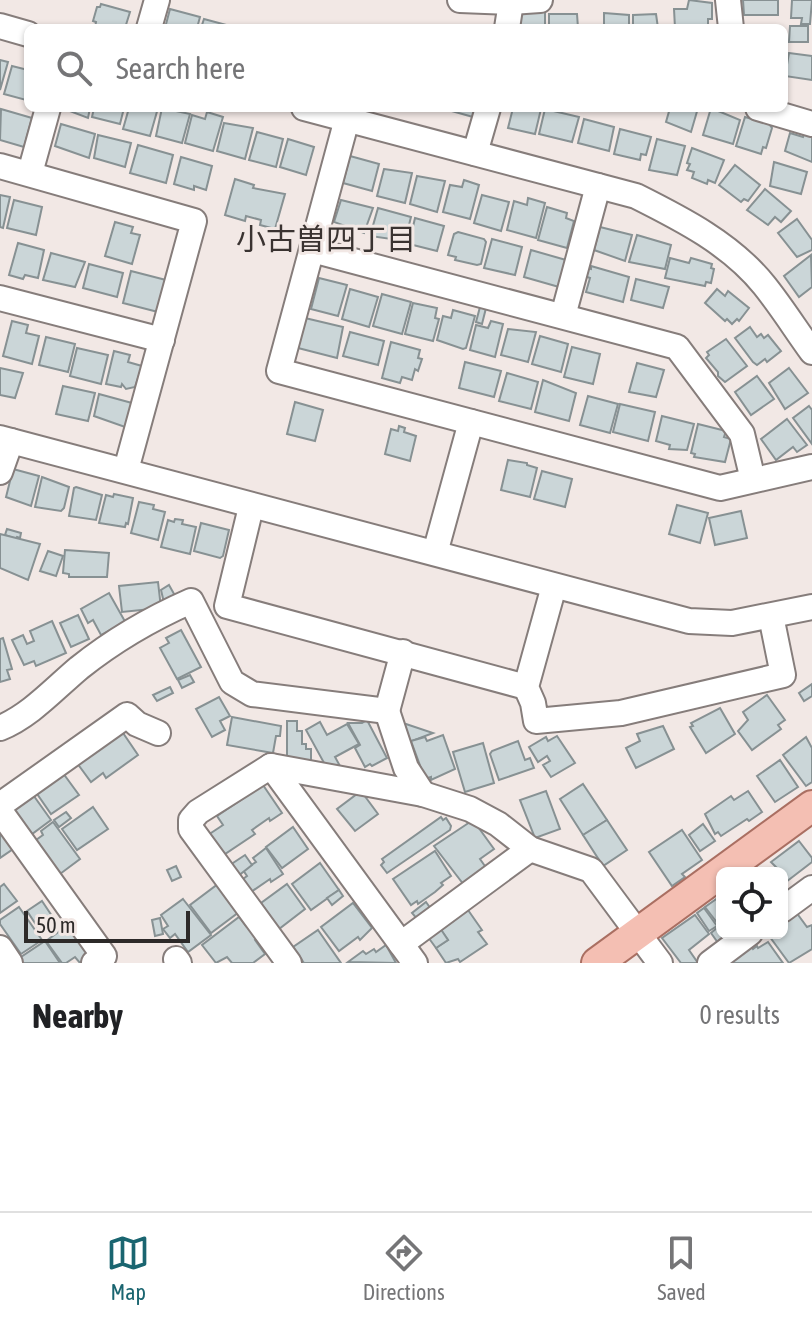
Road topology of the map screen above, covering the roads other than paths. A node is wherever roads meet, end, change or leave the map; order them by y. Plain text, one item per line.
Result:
1 (157, 0) edge
2 (460, 0) edge
3 (540, 0) edge
4 (728, 0) edge
5 (511, 2) junction
6 (150, 24) edge
7 (508, 24) edge
8 (731, 24) edge
9 (0, 26) edge
10 (24, 33) edge
11 (47, 112) edge
12 (320, 112) edge
13 (487, 112) edge
14 (772, 112) edge
15 (347, 119) junction
16 (812, 124) edge
17 (475, 153) junction
18 (0, 166) edge
19 (30, 173) junction
20 (598, 186) junction
21 (312, 250) junction
22 (0, 298) edge
23 (563, 316) junction
24 (162, 340) junction
25 (811, 349) edge
26 (471, 422) junction
27 (5, 439) edge
28 (812, 467) edge
29 (126, 470) junction
30 (0, 472) edge
31 (753, 480) junction
32 (251, 507) junction
33 (435, 553) junction
34 (554, 586) junction
35 (812, 607) edge
36 (771, 616) junction
37 (403, 652) junction
38 (526, 687) junction
39 (387, 711) junction
40 (0, 728) edge
41 (158, 733) dead end
42 (271, 766) junction
43 (423, 794) junction
44 (0, 805) edge
45 (812, 806) edge
46 (0, 811) edge
47 (530, 849) junction
48 (812, 888) edge
49 (788, 906) edge
50 (639, 932) junction
51 (742, 939) edge
52 (0, 948) edge
53 (408, 954) edge
54 (10, 963) edge
55 (94, 963) edge
56 (289, 963) edge
57 (597, 963) edge
58 (660, 963) edge
59 (710, 963) edge

1 - 6 street
2 - 5 street
3 - 5 street
4 - 8 street
5 - 7 street
9 - 10 street
11 - 19 street
12 - 15 street
13 - 17 street
14 - 16 street
15 - 17 street
15 - 21 street
17 - 20 street
18 - 19 street
19 - 24 street
20 - 23 street
20 - 25 street
21 - 23 street
21 - 26 street
22 - 24 street
23 - 31 street
24 - 29 street
26 - 31 street
26 - 33 street
27 - 29 street
27 - 30 street
28 - 31 street
29 - 32 street
32 - 33 street
32 - 37 street
33 - 34 street
34 - 36 street
34 - 38 street
35 - 36 street
36 - 38 street
37 - 38 street
37 - 39 street
39 - 40 street
39 - 43 street
41 - 44 street
42 - 43 street
42 - 53 street
42 - 56 street
43 - 47 street
45 - 50 main road
46 - 55 street
47 - 50 street
47 - 53 street
48 - 49 street
50 - 57 main road
50 - 58 street
51 - 59 street
52 - 54 street

